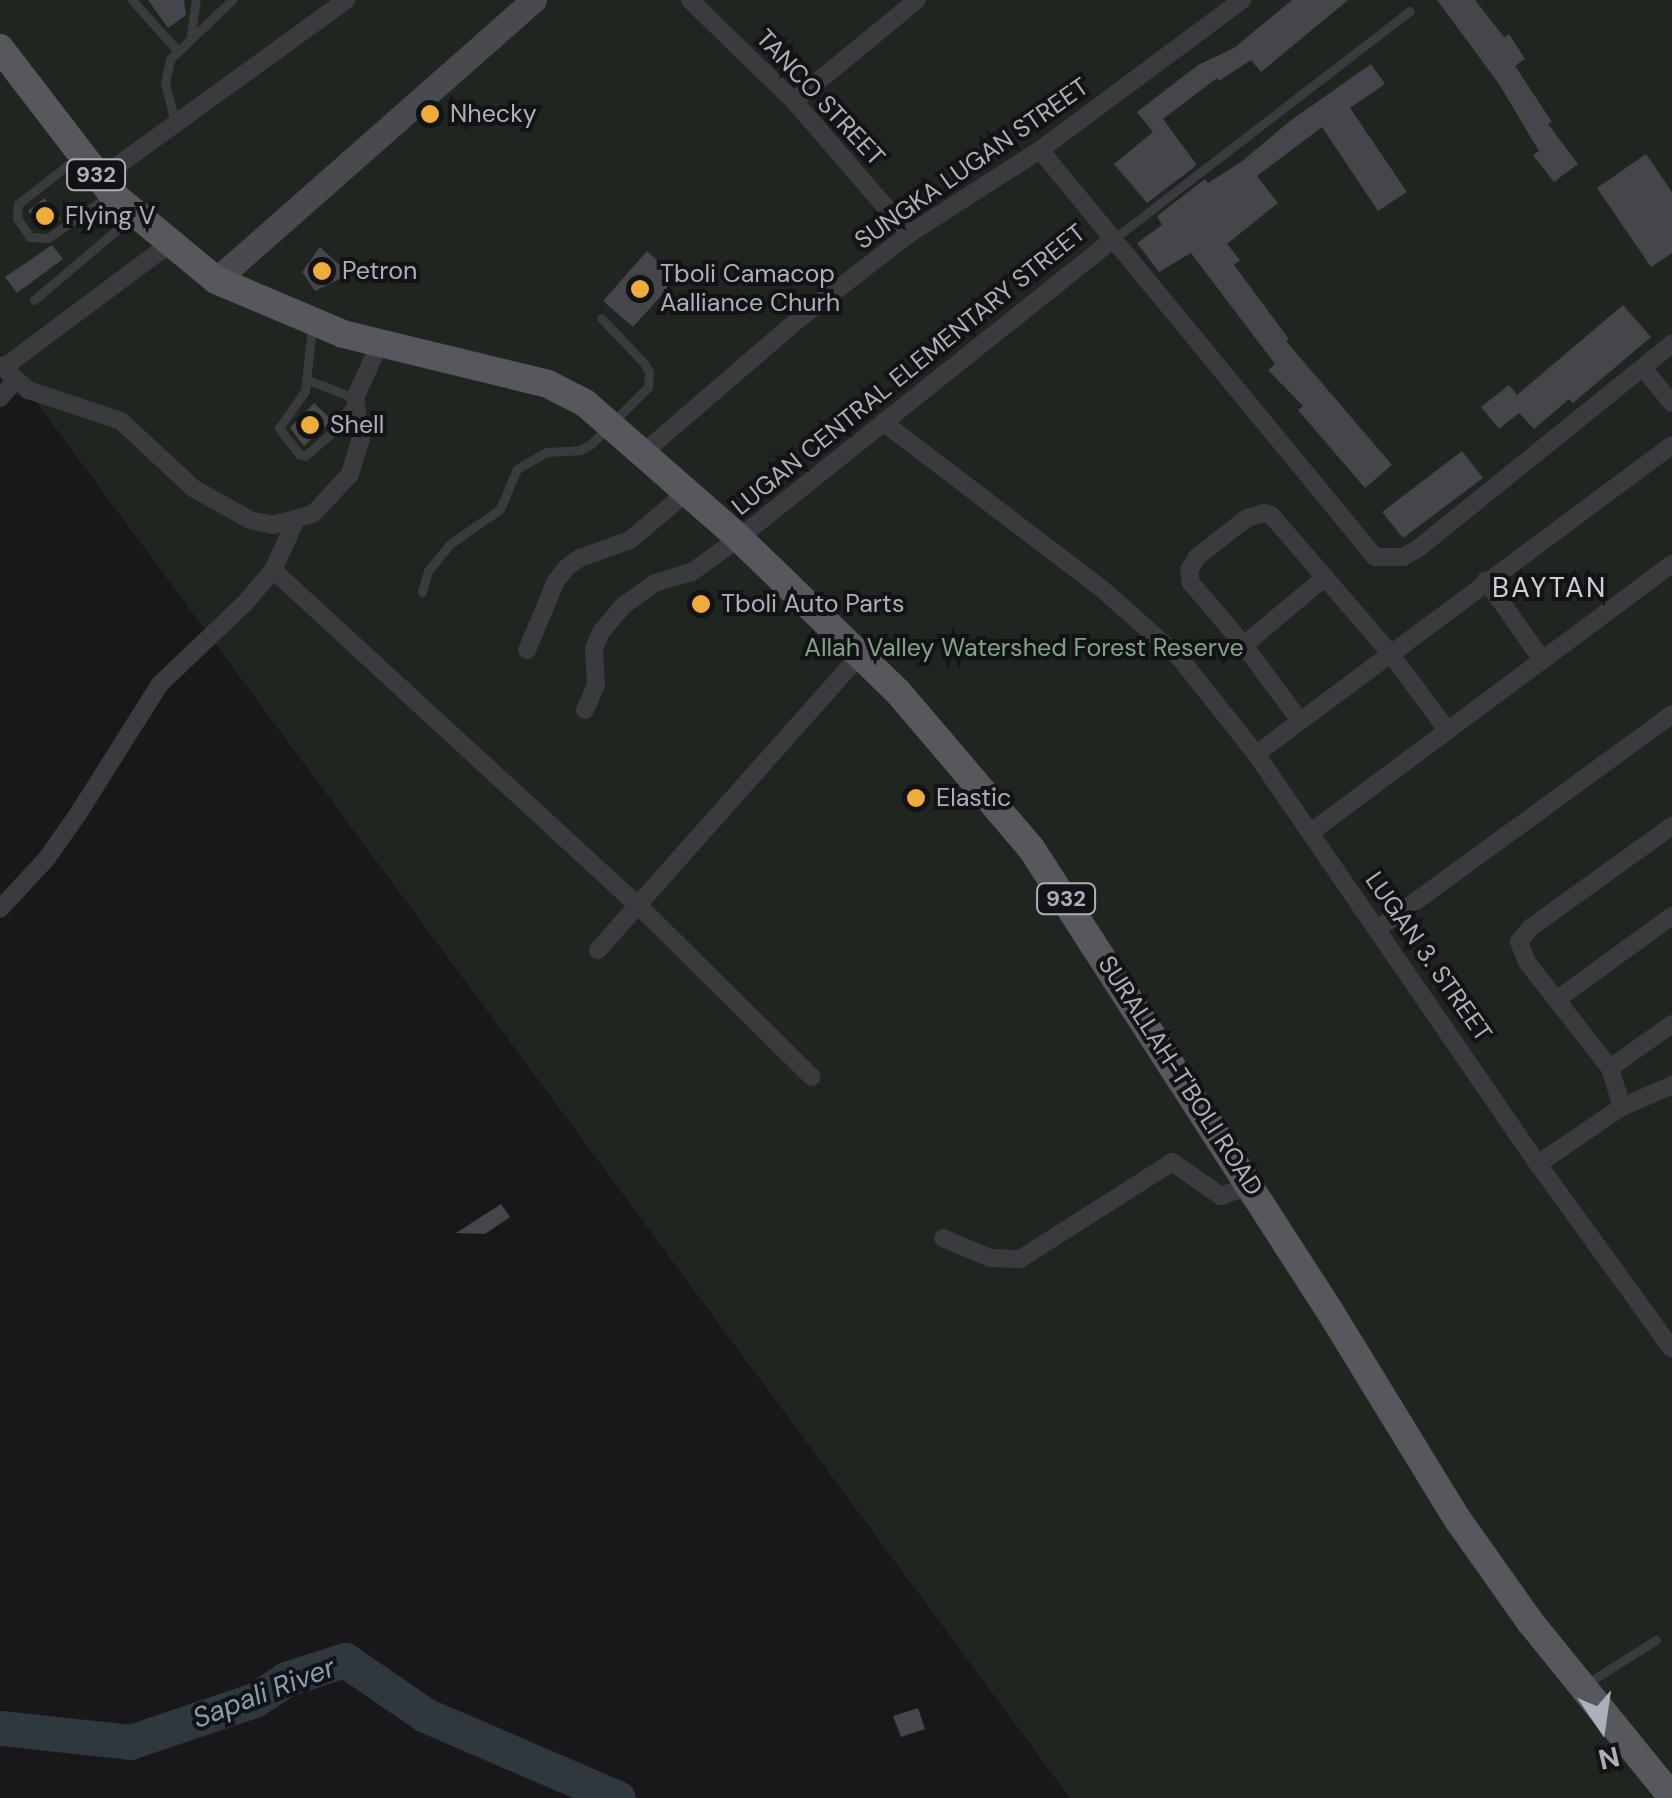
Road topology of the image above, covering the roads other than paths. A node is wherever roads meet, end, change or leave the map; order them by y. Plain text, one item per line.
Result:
1 (132, 0) edge
2 (196, 0) edge
3 (346, 0) edge
4 (534, 0) edge
5 (690, 0) edge
6 (917, 0) edge
7 (1242, 0) edge
8 (227, 2) edge
9 (1410, 12) dead end
10 (190, 34) junction
11 (0, 48) edge
12 (176, 48) junction
13 (794, 101) junction
14 (175, 124) junction
15 (1040, 150) junction
16 (80, 155) junction
17 (105, 187) junction
18 (134, 215) junction
19 (909, 234) junction
20 (1111, 240) junction
21 (168, 244) junction
22 (216, 280) junction
23 (34, 300) dead end
24 (601, 318) dead end
25 (313, 324) junction
26 (1672, 344) edge
27 (379, 345) junction
28 (1643, 368) junction
29 (6, 371) edge
30 (308, 380) junction
31 (0, 398) edge
32 (355, 398) junction
33 (1672, 402) edge
34 (883, 422) junction
35 (610, 424) junction
36 (1672, 444) edge
37 (643, 452) junction
38 (687, 492) junction
39 (295, 522) junction
40 (739, 538) junction
41 (1672, 564) edge
42 (273, 570) junction
43 (1324, 577) junction
44 (1486, 580) junction
45 (422, 592) dead end
46 (1244, 645) junction
47 (527, 650) dead end
48 (1390, 653) junction
49 (860, 656) junction
50 (1542, 660) junction
51 (586, 710) dead end
52 (1672, 714) edge
53 (1300, 721) junction
54 (1448, 730) junction
55 (1256, 754) junction
56 (1672, 826) edge
57 (1312, 832) junction
58 (9, 888) edge
59 (639, 906) junction
60 (0, 909) edge
61 (1672, 916) edge
62 (1378, 928) junction
63 (598, 950) dead end
64 (1559, 998) junction
65 (1672, 1024) edge
66 (1610, 1068) junction
67 (812, 1076) dead end
68 (1672, 1084) edge
69 (1622, 1107) junction
70 (1538, 1164) junction
71 (1250, 1186) junction
72 (943, 1238) dead end
73 (1672, 1348) edge
74 (1656, 1640) dead end
75 (1582, 1686) junction
76 (1672, 1796) edge

1 - 12 lane
2 - 10 lane
3 - 14 street
4 - 22 main road
5 - 13 street, TANCO STREET
6 - 13 street
7 - 15 street, SUNGKA LUGAN STREET
8 - 10 lane
9 - 20 lane
10 - 12 lane
11 - 16 main road, 932
12 - 14 lane
13 - 19 street, TANCO STREET
14 - 17 street
15 - 19 street, SUNGKA LUGAN STREET
15 - 20 street
16 - 17 main road, 932
16 - 17 lane
17 - 18 main road, 932
18 - 21 main road, 932
18 - 23 lane
19 - 37 street, SUNGKA LUGAN STREET
20 - 28 street
20 - 34 street, LUGAN CENTRAL ELEMENTARY STREET
21 - 22 main road, 932
21 - 29 street
22 - 25 main road, SURALLAH-T'BOLI ROAD / 932
24 - 35 lane
25 - 27 main road, SURALLAH-T'BOLI ROAD / 932
25 - 30 lane
26 - 28 street
27 - 32 street
27 - 35 main road, SURALLAH-T'BOLI ROAD / 932
28 - 33 street
29 - 31 street
29 - 39 street
30 - 32 lane
30 - 32 lane
32 - 39 street
34 - 40 street, LUGAN CENTRAL ELEMENTARY STREET
34 - 55 street, LUGAN 3. STREET
35 - 37 main road, SURALLAH-T'BOLI ROAD / 932
35 - 45 lane
36 - 44 street
37 - 38 main road, SURALLAH-T'BOLI ROAD / 932
38 - 40 main road, SURALLAH-T'BOLI ROAD / 932
38 - 47 street
39 - 42 street
40 - 49 main road, SURALLAH-T'BOLI ROAD / 932
40 - 51 street, LUGAN CENTRAL ELEMENTARY STREET
41 - 50 street
42 - 58 street
42 - 59 street
43 - 46 street
43 - 46 street
43 - 48 street
44 - 48 street
44 - 50 street
46 - 53 street
48 - 53 street
48 - 54 street
49 - 59 street
49 - 71 main road, SURALLAH-T'BOLI ROAD / 932
50 - 54 street
52 - 62 street
53 - 55 street
54 - 57 street
55 - 57 street, LUGAN 3. STREET
56 - 64 street
57 - 62 street, LUGAN 3. STREET
58 - 60 street
59 - 63 street
59 - 67 street
61 - 64 street
62 - 70 street, LUGAN 3. STREET
64 - 66 street
65 - 66 street
66 - 69 street
68 - 69 street
69 - 70 street
70 - 73 street, LUGAN 3. STREET
71 - 72 street
71 - 75 main road, SURALLAH-T'BOLI ROAD / 932
74 - 75 lane
75 - 76 main road, SURALLAH-T'BOLI ROAD / 932

